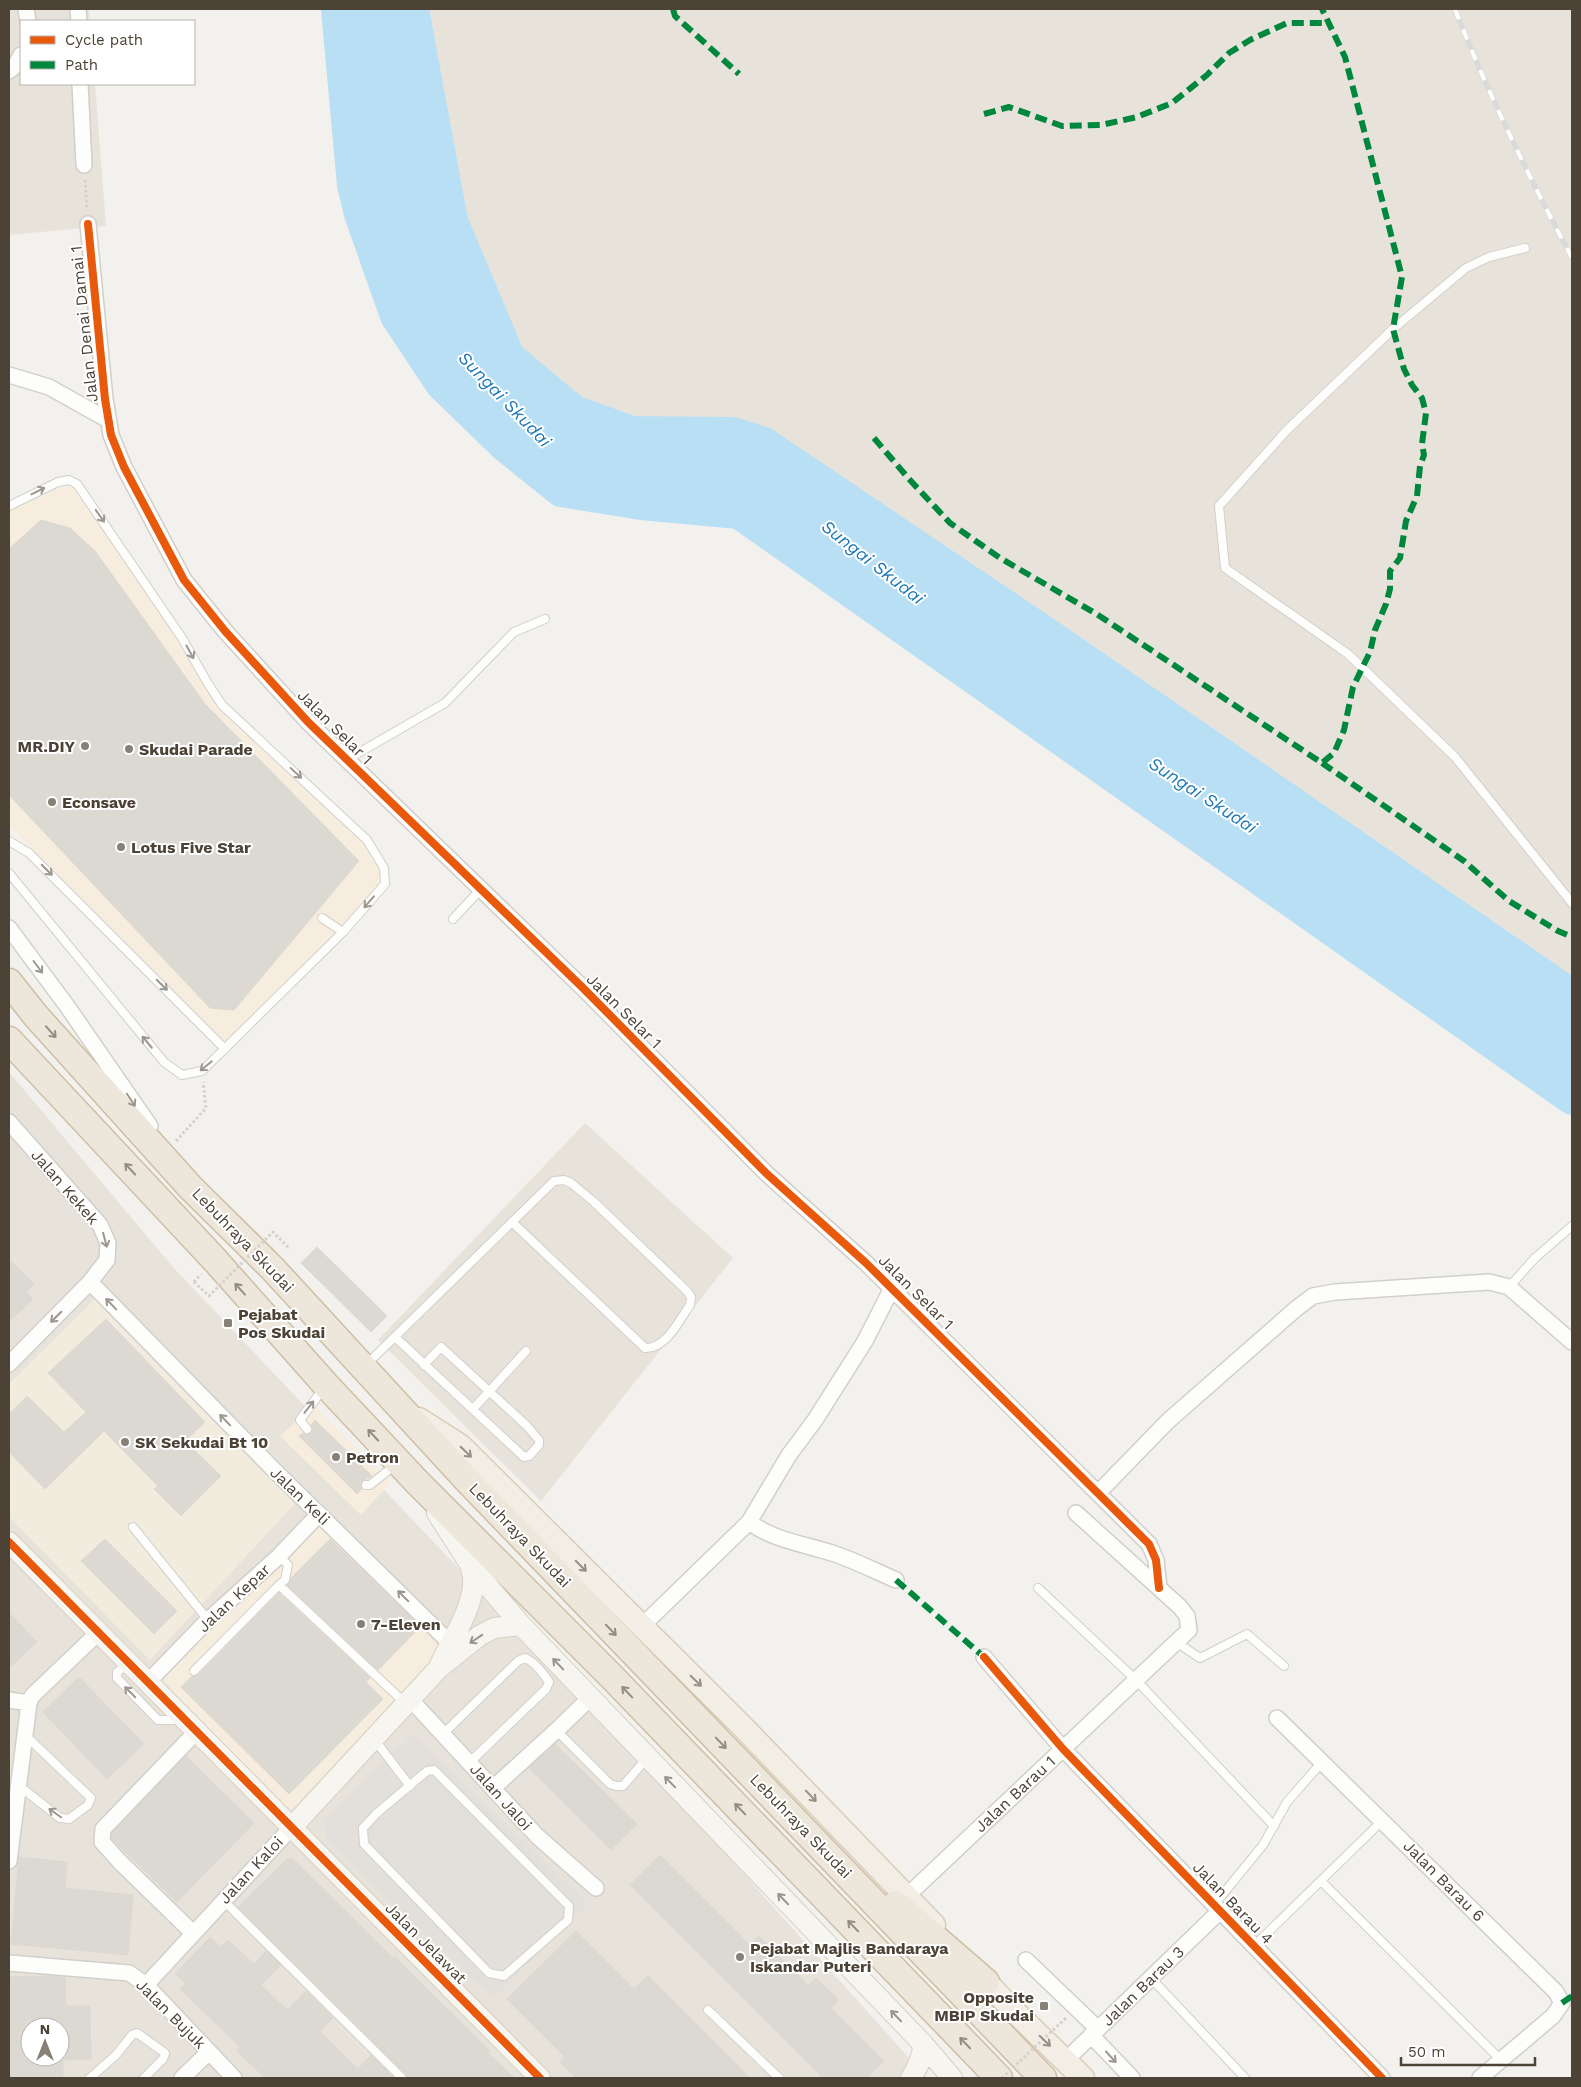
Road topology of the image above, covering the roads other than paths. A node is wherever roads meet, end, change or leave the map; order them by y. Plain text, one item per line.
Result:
1 (80, 85) edge
2 (84, 165) road end
3 (88, 224) road end
4 (1525, 248) dead end
5 (9, 375) edge
6 (108, 420) junction
7 (9, 506) edge
8 (545, 619) dead end
9 (348, 759) junction
10 (9, 841) edge
11 (9, 873) edge
12 (481, 889) junction
13 (1572, 904) edge
14 (322, 918) dead end
15 (453, 919) dead end
16 (9, 928) edge
17 (343, 932) junction
18 (9, 982) edge
19 (9, 1040) edge
20 (225, 1049) junction
21 (9, 1122) edge
22 (191, 1188) junction
23 (512, 1222) junction
24 (1572, 1226) edge
25 (90, 1282) junction
26 (1509, 1287) junction
27 (892, 1288) junction
28 (394, 1337) junction
29 (1572, 1342) edge
30 (526, 1351) dead end
31 (9, 1364) edge
32 (424, 1364) junction
33 (363, 1368) junction
34 (326, 1385) junction
35 (490, 1392) junction
36 (397, 1404) junction
37 (473, 1409) junction
38 (307, 1429) dead end
39 (399, 1462) junction
40 (418, 1483) junction
41 (366, 1485) dead end
42 (1098, 1493) junction
43 (1076, 1513) dead end
44 (319, 1514) junction
45 (749, 1522) junction
46 (134, 1527) dead end
47 (9, 1542) edge
48 (279, 1556) junction
49 (471, 1566) junction
50 (896, 1580) dead end
51 (279, 1585) junction
52 (1038, 1588) dead end
53 (1159, 1588) junction
54 (208, 1620) junction
55 (521, 1625) junction
56 (641, 1627) junction
57 (99, 1632) junction
58 (450, 1642) junction
59 (1176, 1642) junction
60 (984, 1657) dead end
61 (129, 1663) junction
62 (1284, 1666) dead end
63 (438, 1669) junction
64 (194, 1671) dead end
65 (1136, 1680) junction
66 (148, 1682) junction
67 (591, 1698) junction
68 (9, 1700) edge
69 (409, 1702) junction
70 (28, 1703) junction
71 (182, 1716) junction
72 (1277, 1718) dead end
73 (197, 1730) junction
74 (557, 1730) junction
75 (443, 1734) junction
76 (25, 1735) junction
77 (374, 1739) junction
78 (1063, 1749) junction
79 (648, 1758) junction
80 (470, 1762) junction
81 (1322, 1762) junction
82 (756, 1779) junction
83 (18, 1785) junction
84 (410, 1786) junction
85 (493, 1788) junction
86 (1383, 1820) junction
87 (292, 1826) junction
88 (1274, 1826) junction
89 (9, 1860) edge
90 (1321, 1881) junction
91 (596, 1888) dead end
92 (908, 1895) junction
93 (223, 1900) junction
94 (1217, 1908) junction
95 (193, 1933) junction
96 (1255, 1945) junction
97 (1026, 1960) dead end
98 (9, 1963) edge
99 (1151, 1978) junction
100 (986, 1982) junction
101 (146, 1985) junction
102 (708, 2010) dead end
103 (1094, 2032) junction
104 (923, 2044) junction
105 (209, 2052) junction
106 (1065, 2060) junction
107 (1501, 2060) junction
108 (90, 2078) edge
109 (144, 2078) edge
110 (182, 2078) edge
111 (234, 2078) edge
112 (402, 2078) edge
113 (540, 2078) edge
114 (779, 2078) edge
115 (911, 2078) edge
116 (952, 2078) edge
117 (1001, 2078) edge
118 (1043, 2078) edge
119 (1082, 2078) edge
120 (1132, 2078) edge
121 (1245, 2078) edge
122 (1382, 2078) edge
123 (1480, 2078) edge

1 - 2 street
3 - 6 street, Jalan Denai Damai 1
4 - 13 lane
5 - 6 street
6 - 9 street, Jalan Selar 1
7 -> 17 lane
8 - 9 lane
9 - 12 street, Jalan Selar 1
10 -> 20 lane
20 -> 11 lane
12 - 15 lane
12 - 27 street, Jalan Selar 1
14 - 17 lane
16 -> 22 street
17 - 20 lane
18 -> 22 highway, Lebuhraya Skudai
34 -> 19 highway, Lebuhraya Skudai
21 -> 25 street, Jalan Kekek
22 - 33 highway, Lebuhraya Skudai
23 - 23 lane
23 - 28 lane
24 - 26 lane
25 -> 31 street, Jalan Kekek
44 -> 25 street, Jalan Keli
26 - 29 street
26 - 42 street
27 - 42 street, Jalan Selar 1
27 - 45 street
28 - 32 lane
28 - 33 lane
30 - 35 lane
32 - 35 lane
32 - 37 lane
33 - 36 highway, Lebuhraya Skudai
38 -> 34 lane
39 -> 34 highway, Lebuhraya Skudai
35 - 37 lane
35 - 37 lane
36 -> 56 main road
36 -> 82 highway, Lebuhraya Skudai
39 - 40 highway, Lebuhraya Skudai
39 - 41 lane
40 - 49 street
117 -> 40 highway, Lebuhraya Skudai
42 - 53 street, Jalan Selar 1
43 - 53 street
44 - 48 street, Jalan Kepar
58 -> 44 street, Jalan Keli
45 - 50 street
45 - 56 street
46 - 54 lane
47 - 57 street, Jalan Jelawat
48 - 51 lane
48 - 54 street, Jalan Kepar
49 - 55 street
49 - 58 street, Jalan Kaloi
51 - 64 lane
51 - 69 lane
52 - 65 lane
53 - 59 street, Jalan Barau 1
54 - 66 street, Jalan Kepar
55 -> 63 street, Jalan Kaloi
67 -> 55 street
56 -> 92 main road
57 - 61 street, Jalan Jelawat
57 - 70 street
58 - 63 street, Jalan Kaloi
59 - 62 lane
59 - 65 street, Jalan Barau 1
60 - 78 street, Jalan Barau 4
61 - 66 street, Jalan Jelawat
71 -> 61 lane
63 - 69 street, Jalan Kaloi
65 - 78 street, Jalan Barau 1
65 - 88 lane
66 - 71 street, Jalan Jelawat
67 - 74 street
67 - 79 street
68 - 70 street
69 - 75 street, Jalan Jaloi
69 - 77 street, Jalan Kaloi
70 - 76 street
71 - 73 street, Jalan Jelawat
72 - 81 street, Jalan Barau 6
73 - 87 street, Jalan Jelawat
73 - 95 street
74 - 79 lane
74 - 85 street
75 - 80 street, Jalan Jaloi
75 - 80 lane
76 - 83 street
76 -> 83 lane
77 - 84 lane
77 - 87 street, Jalan Kaloi
78 - 92 street, Jalan Barau 1
78 - 94 street, Jalan Barau 4
104 -> 79 street
80 - 85 street, Jalan Jaloi
81 - 86 street, Jalan Barau 6
81 - 88 lane
82 - 100 highway
82 - 118 highway, Lebuhraya Skudai
83 - 89 street
84 - 84 lane
85 - 91 street, Jalan Jaloi
86 - 90 lane
86 - 107 street, Jalan Barau 6
87 - 93 street, Jalan Kaloi
87 - 113 street, Jalan Jelawat
88 - 94 lane
90 - 96 lane
90 - 107 lane
92 - 100 main road
93 - 95 street, Jalan Kaloi
93 - 112 lane
94 - 96 street, Jalan Barau 4
94 - 99 street, Jalan Barau 3
95 - 101 street, Jalan Kaloi
96 - 122 street, Jalan Barau 4
97 - 103 street
98 - 101 street, Jalan Bujuk
99 - 103 street, Jalan Barau 3
99 - 121 lane
100 -> 106 main road
101 - 105 street, Jalan Bujuk
102 - 114 lane
103 - 106 street, Jalan Barau 3
103 -> 120 street
104 - 115 street
104 - 116 street
105 - 110 street
105 - 111 street, Jalan Bujuk
106 - 119 main road
107 - 123 street
108 - 109 lane

